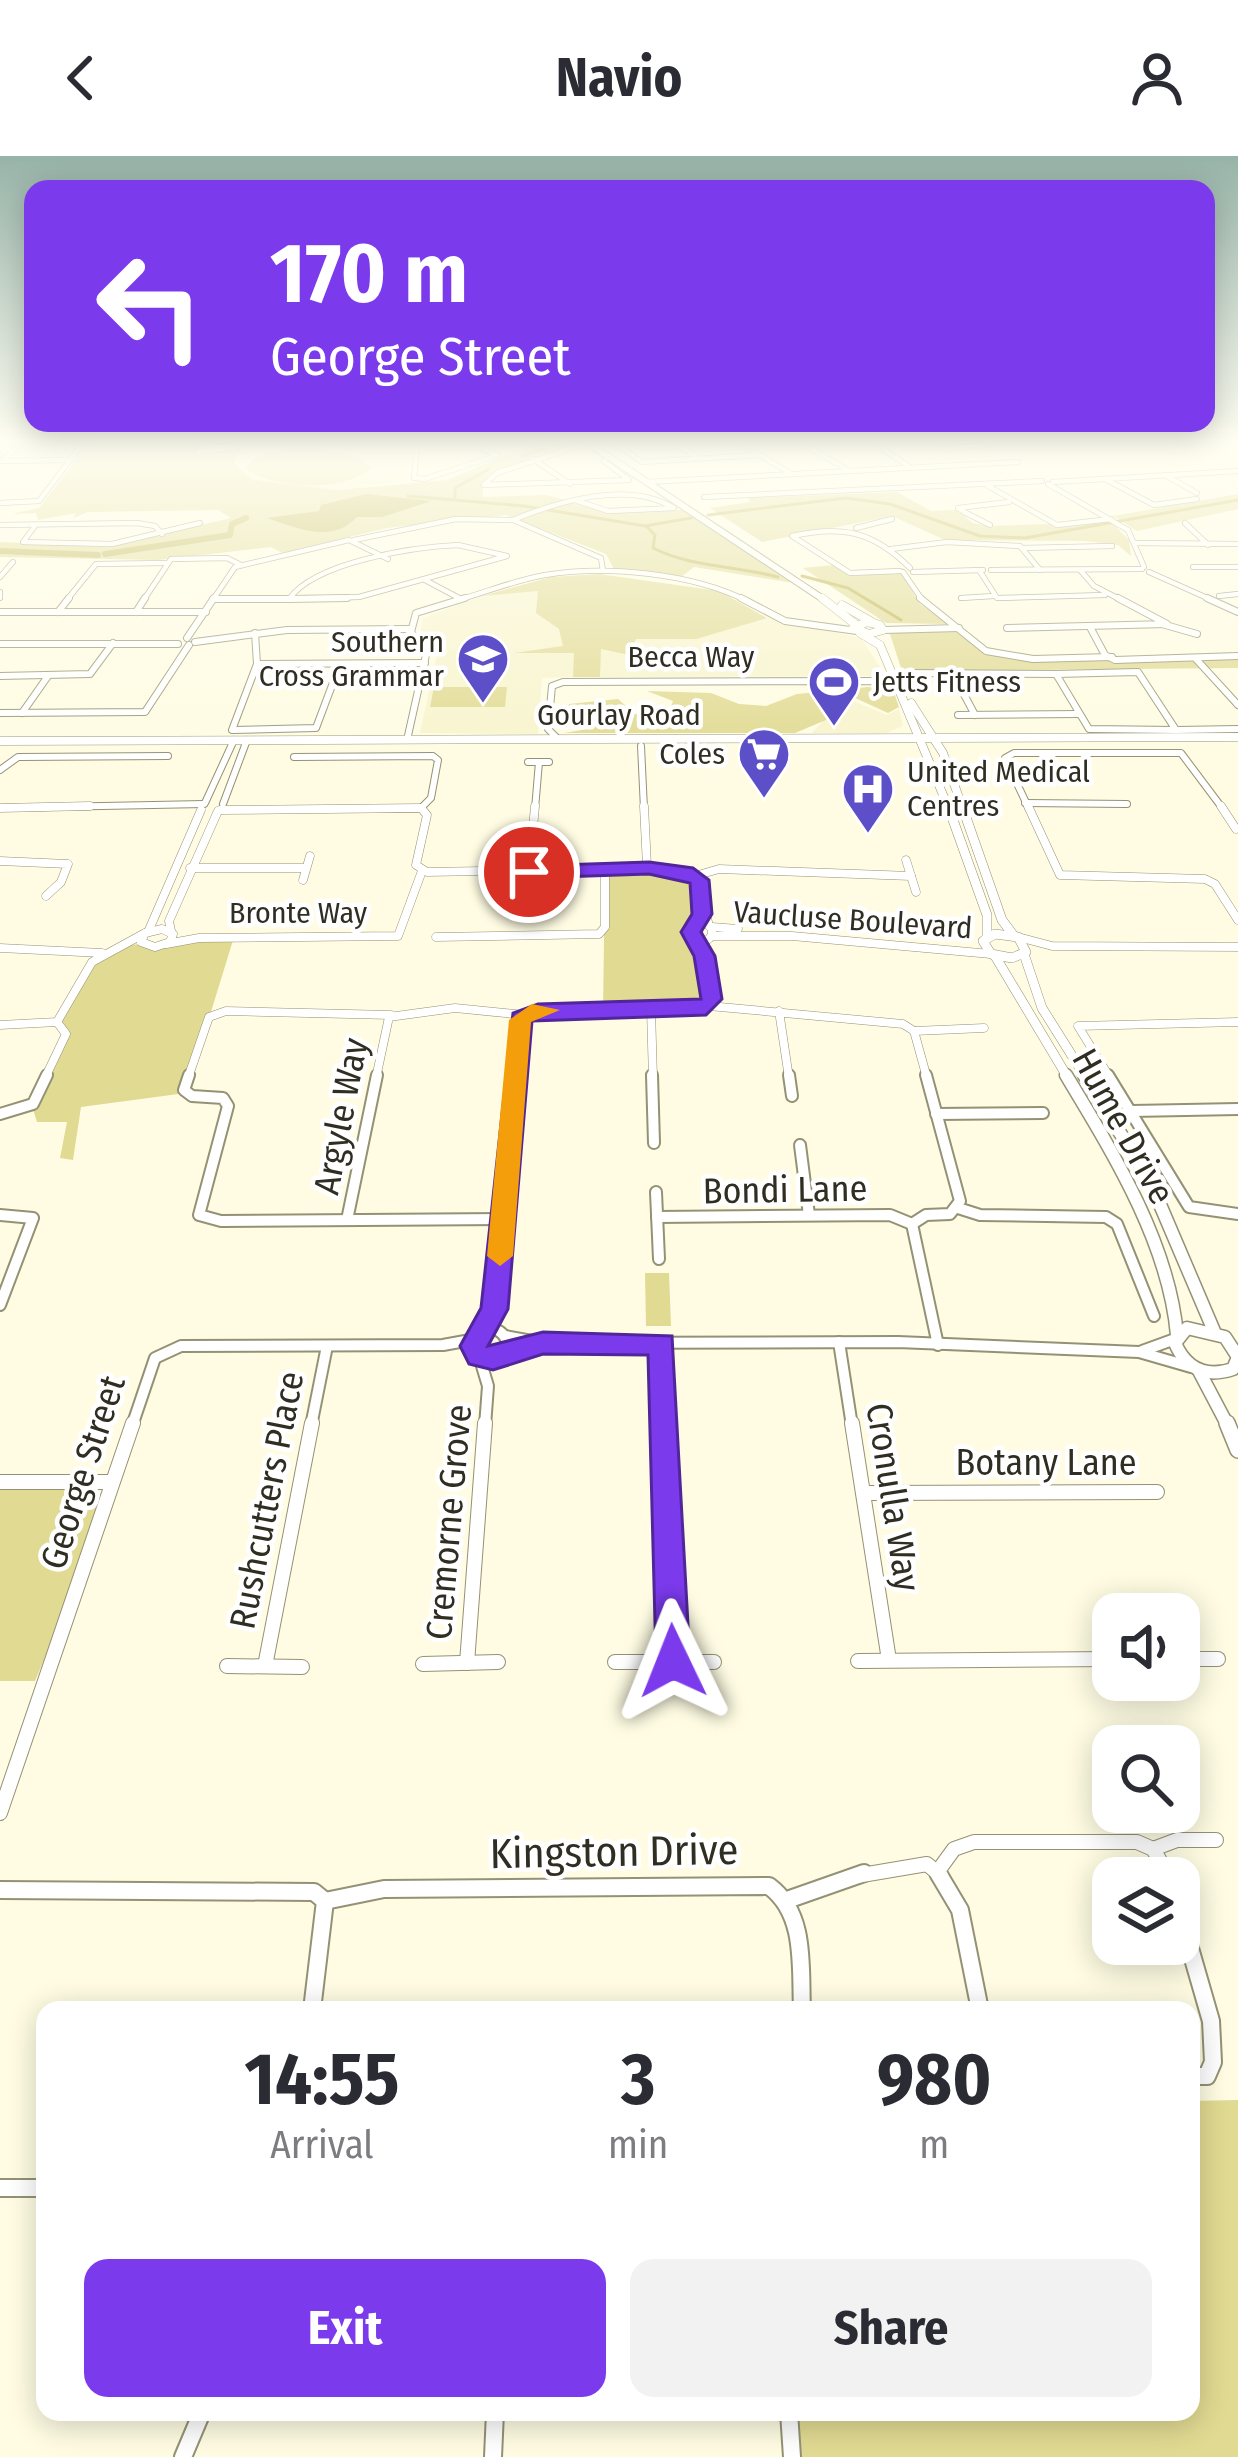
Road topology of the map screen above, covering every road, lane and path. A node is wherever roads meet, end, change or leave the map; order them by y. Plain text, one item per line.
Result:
1 (326, 546) edge
2 (365, 546) edge
3 (455, 546) edge
4 (481, 546) edge
5 (575, 546) edge
6 (746, 546) edge
7 (808, 546) edge
8 (888, 546) edge
9 (915, 546) edge
10 (1013, 546) edge
11 (1033, 546) edge
12 (1137, 546) edge
13 (1025, 548) junction
14 (892, 549) junction
15 (388, 559) junction
16 (13, 562) dead end
17 (167, 563) junction
18 (241, 566) junction
19 (1238, 567) edge
20 (1038, 568) junction
21 (1193, 568) dead end
22 (906, 570) junction
23 (1148, 570) junction
24 (603, 571) junction
25 (979, 572) junction
26 (1083, 572) junction
27 (0, 577) edge
28 (424, 580) junction
29 (804, 584) junction
30 (1238, 594) edge
31 (992, 595) junction
32 (1108, 595) junction
33 (1219, 596) dead end
34 (459, 598) junction
35 (961, 598) dead end
36 (213, 599) junction
37 (289, 599) junction
38 (0, 612) edge
39 (58, 612) junction
40 (136, 612) junction
41 (206, 612) junction
42 (1238, 612) edge
43 (1160, 623) junction
44 (879, 627) junction
45 (958, 627) junction
46 (857, 628) junction
47 (1007, 628) dead end
48 (410, 629) junction
49 (1089, 629) junction
50 (255, 633) junction
51 (1197, 634) dead end
52 (187, 642) junction
53 (0, 644) edge
54 (112, 644) junction
55 (1238, 656) edge
56 (1110, 657) junction
57 (1196, 659) junction
58 (425, 663) junction
59 (257, 664) junction
60 (340, 664) junction
61 (955, 674) junction
62 (1058, 675) junction
63 (0, 676) edge
64 (48, 676) junction
65 (897, 679) junction
66 (1238, 705) edge
67 (972, 712) junction
68 (0, 713) edge
69 (22, 713) junction
70 (1078, 713) junction
71 (958, 715) dead end
72 (548, 729) junction
73 (1176, 730) junction
74 (1238, 735) edge
75 (531, 739) junction
76 (558, 739) junction
77 (937, 741) junction
78 (922, 742) junction
79 (245, 743) junction
80 (406, 743) junction
81 (0, 744) edge
82 (232, 744) junction
83 (640, 746) junction
84 (168, 756) dead end
85 (294, 757) dead end
86 (538, 762) dead end
87 (0, 770) edge
88 (1025, 803) junction
89 (1127, 803) dead end
90 (203, 807) junction
91 (0, 808) edge
92 (221, 808) junction
93 (422, 808) junction
94 (1236, 829) edge
95 (310, 856) dead end
96 (906, 860) dead end
97 (0, 861) edge
98 (179, 868) junction
99 (192, 868) junction
100 (306, 868) junction
101 (649, 868) junction
102 (422, 871) junction
103 (529, 872) junction
104 (605, 872) junction
105 (694, 875) junction
106 (910, 876) junction
107 (303, 880) dead end
108 (916, 892) dead end
109 (46, 896) dead end
110 (702, 914) junction
111 (1238, 920) edge
112 (692, 931) junction
113 (146, 932) junction
114 (171, 932) junction
115 (711, 932) junction
116 (436, 937) dead end
117 (986, 937) junction
118 (1016, 937) junction
119 (199, 938) junction
120 (166, 944) junction
121 (144, 945) junction
122 (1238, 945) edge
123 (115, 946) junction
124 (1052, 946) junction
125 (0, 948) edge
126 (102, 953) junction
127 (1025, 953) junction
128 (993, 955) junction
129 (704, 956) junction
130 (710, 1006) junction
131 (651, 1010) junction
132 (779, 1011) junction
133 (391, 1015) junction
134 (524, 1015) junction
135 (57, 1022) junction
136 (1238, 1022) edge
137 (0, 1025) edge
138 (984, 1028) dead end
139 (914, 1031) junction
140 (792, 1096) dead end
141 (1238, 1109) edge
142 (1132, 1111) junction
143 (1042, 1113) dead end
144 (0, 1114) edge
145 (937, 1114) junction
146 (654, 1143) dead end
147 (800, 1145) dead end
148 (656, 1192) dead end
149 (958, 1208) junction
150 (1238, 1214) edge
151 (0, 1215) edge
152 (809, 1215) junction
153 (657, 1217) junction
154 (347, 1220) junction
155 (504, 1220) junction
156 (912, 1224) junction
157 (659, 1258) dead end
158 (0, 1305) edge
159 (495, 1309) junction
160 (1154, 1316) dead end
161 (1218, 1332) junction
162 (504, 1335) junction
163 (478, 1337) junction
164 (1176, 1337) junction
165 (1238, 1337) edge
166 (839, 1342) junction
167 (543, 1343) junction
168 (662, 1344) junction
169 (443, 1345) junction
170 (938, 1345) junction
171 (327, 1346) junction
172 (1139, 1352) junction
173 (478, 1354) junction
174 (499, 1357) junction
175 (1194, 1368) junction
176 (1236, 1370) edge
177 (488, 1386) junction
178 (1238, 1450) edge
179 (0, 1482) edge
180 (112, 1482) junction
181 (1156, 1492) dead end
182 (864, 1493) junction
183 (1092, 1659) edge
184 (1200, 1659) edge
185 (1217, 1659) dead end
186 (858, 1660) dead end
187 (889, 1660) junction
188 (673, 1661) junction
189 (714, 1661) dead end
190 (499, 1662) dead end
191 (615, 1662) dead end
192 (466, 1663) junction
193 (423, 1664) dead end
194 (226, 1666) dead end
195 (265, 1666) junction
196 (302, 1667) dead end
197 (0, 1813) edge
198 (1216, 1840) dead end
199 (1153, 1849) junction
200 (1158, 1857) edge
201 (938, 1871) junction
202 (0, 1891) edge
203 (787, 1900) junction
204 (325, 1901) junction
205 (1195, 1965) edge
206 (313, 2001) edge
207 (801, 2001) edge
208 (978, 2001) edge
209 (1200, 2076) edge
210 (0, 2188) edge
211 (36, 2188) edge
212 (198, 2421) edge
213 (495, 2421) edge
214 (790, 2421) edge
215 (183, 2457) edge
216 (493, 2457) edge
217 (792, 2457) edge

1 - 18 street
2 - 15 street
3 - 15 street
4 - 28 street
5 - 24 street
6 - 29 street
7 - 22 street
8 - 14 street
9 - 14 street
10 - 13 street
11 - 13 street
12 - 23 street
13 - 20 street
14 - 22 street
15 - 37 street
16 - 27 street
17 - 18 street
17 - 39 street
17 - 40 street
18 - 36 street
19 - 21 street
20 - 25 street
20 - 26 street
22 - 25 street
22 - 45 street
23 - 26 street
23 - 42 street
24 - 34 street
24 - 46 street
25 - 31 street
26 - 32 street
28 - 34 street
28 - 37 street
29 - 44 street
29 - 46 street
30 - 33 street
31 - 32 street
31 - 35 street
32 - 43 street
34 - 48 street
36 - 37 street
36 - 41 street
38 - 39 street
39 - 40 street
40 - 41 street
41 - 52 street
43 - 49 street
43 - 51 street
44 - 45 street
44 - 46 street
44 - 46 street
44 - 65 street
45 - 56 street
46 - 65 street
47 - 49 street
48 - 50 street
48 - 58 street
49 - 56 street
50 - 52 street
50 - 59 street
52 - 54 street
52 - 69 street
53 - 54 street
54 - 64 street
55 - 57 street
56 - 57 street
57 - 66 street
58 - 60 street
58 - 80 street
59 - 60 street
59 - 60 street
61 - 62 street, Becca Way
61 - 65 street, Becca Way
61 - 67 street
62 - 70 street
62 - 73 street, Becca Way
63 - 64 street
64 - 69 street
65 - 72 street, Becca Way
65 - 77 street
65 - 78 street
67 - 70 street
67 - 71 street
68 - 69 street
70 - 73 street
72 - 75 street
72 - 76 street
73 - 74 street
74 - 77 main road, Gourlay Road
75 - 76 main road, Gourlay Road
75 - 80 main road, Gourlay Road
76 - 78 main road, Gourlay Road
77 - 78 main road, Gourlay Road
77 - 118 street
78 - 83 main road, Gourlay Road
78 - 117 street
79 - 80 main road, Gourlay Road
79 - 82 main road, Gourlay Road
79 - 92 street
80 - 83 main road, Gourlay Road
81 - 82 main road, Gourlay Road
82 - 90 street
83 - 101 street
84 - 87 street
85 - 93 street
86 - 103 street
88 - 89 street
88 - 94 street
88 - 111 street
90 - 91 street
90 - 92 street
90 - 98 street
92 - 93 street
92 - 99 street
93 - 102 street
95 - 100 street
96 - 106 street
97 - 109 street
98 - 99 street
98 - 113 street
99 - 100 street
99 - 114 street
100 - 107 street
101 - 104 street
101 - 105 street
102 - 103 street
102 - 119 street, Bronte Way
103 - 104 street
104 - 116 street
105 - 106 street
105 - 110 street
106 - 108 street
110 - 112 street
110 - 115 street
112 - 115 street
112 - 129 street
113 - 114 street, Bronte Way
113 - 121 street
113 - 123 street
114 - 119 street, Bronte Way
114 - 120 street
115 - 117 street, Vaucluse Boulevard
115 - 128 street, Vaucluse Boulevard
115 - 129 street
117 - 118 street
117 - 128 street, Hume Drive
118 - 124 street
118 - 127 street, Hume Drive
119 - 120 street, Bronte Way
120 - 121 street, Bronte Way
121 - 123 street, Bronte Way
122 - 124 street
123 - 126 street
124 - 127 street
125 - 126 street
126 - 135 street
127 - 128 street
127 - 161 street, Hume Drive
128 - 164 street, Hume Drive
129 - 130 street
130 - 131 street, Argyle Way
130 - 132 street, Argyle Way
131 - 134 street, Argyle Way
131 - 146 street
132 - 139 street, Argyle Way
132 - 140 street
133 - 134 street, Argyle Way
133 - 154 street, Argyle Way
133 - 154 street
134 - 155 street
135 - 137 street
135 - 144 street
136 - 142 street
138 - 139 street, Argyle Way
139 - 145 street
141 - 142 street
142 - 150 street
143 - 145 street
145 - 149 street
147 - 152 street
148 - 153 street, Bondi Lane
149 - 156 street
149 - 160 street
151 - 158 street
152 - 153 street, Bondi Lane
152 - 156 street, Bondi Lane
153 - 157 street, Bondi Lane
154 - 155 street
155 - 159 street
156 - 170 street
159 - 162 street
159 - 163 street
161 - 164 street
161 - 165 street
161 - 176 street
162 - 163 street, George Street
162 - 167 street
162 - 174 street, Cremorne Grove
163 - 169 street, George Street
163 - 173 street, Cremorne Grove
164 - 172 street
164 - 175 street
166 - 168 street
166 - 170 street
166 - 182 street, Cronulla Way
167 - 168 street
167 - 174 street
168 - 188 street
169 - 171 street, George Street
169 - 173 street, George Street
170 - 172 street
171 - 180 street, George Street
171 - 195 street, Rushcutters Place
172 - 175 street
173 - 174 street, George Street
173 - 177 street, Cremorne Grove
174 - 177 street, Cremorne Grove
175 - 176 street
175 - 178 street
177 - 192 street, Cremorne Grove
179 - 180 street
180 - 197 street, George Street
181 - 182 street, Botany Lane
182 - 187 street, Cronulla Way
183 - 187 street
184 - 185 street
186 - 187 street
188 - 189 street
188 - 191 street
190 - 192 street, Cremorne Grove
192 - 193 street, Cremorne Grove
194 - 195 street, Rushcutters Place
195 - 196 street, Rushcutters Place
198 - 199 street
199 - 200 street
199 - 201 street
201 - 203 street
201 - 208 street
202 - 204 street
203 - 204 street, Kingston Drive
203 - 207 street
204 - 206 street
205 - 209 street
210 - 211 street
212 - 215 street
213 - 216 street
214 - 217 street

